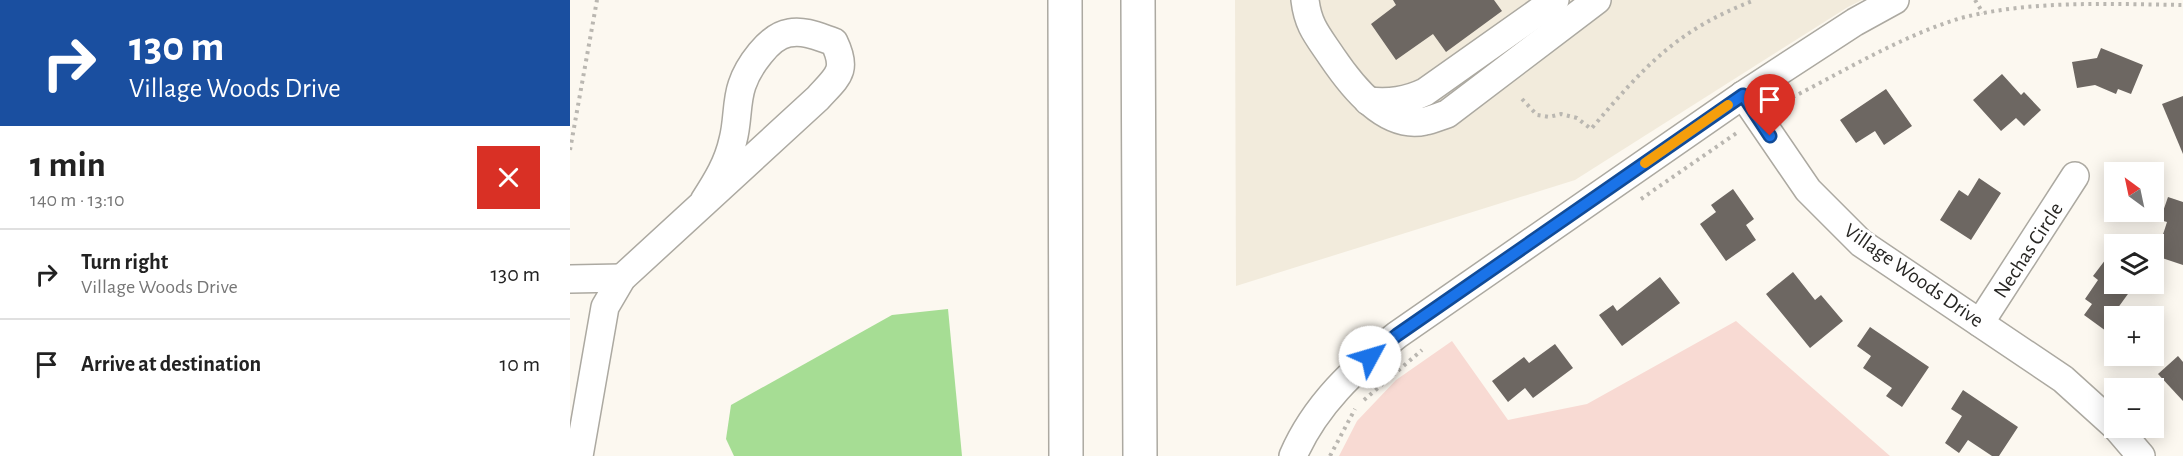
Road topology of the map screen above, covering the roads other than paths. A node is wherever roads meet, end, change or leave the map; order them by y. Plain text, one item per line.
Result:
1 (1065, 0) edge
2 (1138, 0) edge
3 (1305, 0) edge
4 (1555, 0) edge
5 (1597, 0) edge
6 (1895, 0) edge
7 (1743, 95) junction
8 (1368, 101) junction
9 (2075, 176) dead end
10 (704, 201) junction
11 (622, 278) junction
12 (570, 279) edge
13 (1980, 323) junction
14 (1141, 341) junction
15 (2104, 416) edge
16 (2125, 438) edge
17 (579, 456) edge
18 (1066, 456) edge
19 (1140, 456) edge
20 (1153, 456) edge
21 (1293, 456) edge
22 (2141, 456) edge

1 - 18 highway
2 - 14 highway
3 - 8 street
4 - 8 street
5 - 8 street
6 - 7 street
7 - 13 street, Village Woods Drive
7 - 21 street
9 - 13 street, Nechas Circle
10 - 10 street
10 - 11 street
11 - 12 street
11 - 17 street
13 - 15 street, Village Woods Drive
14 - 19 highway
14 - 20 highway
16 - 22 street, Village Woods Drive

